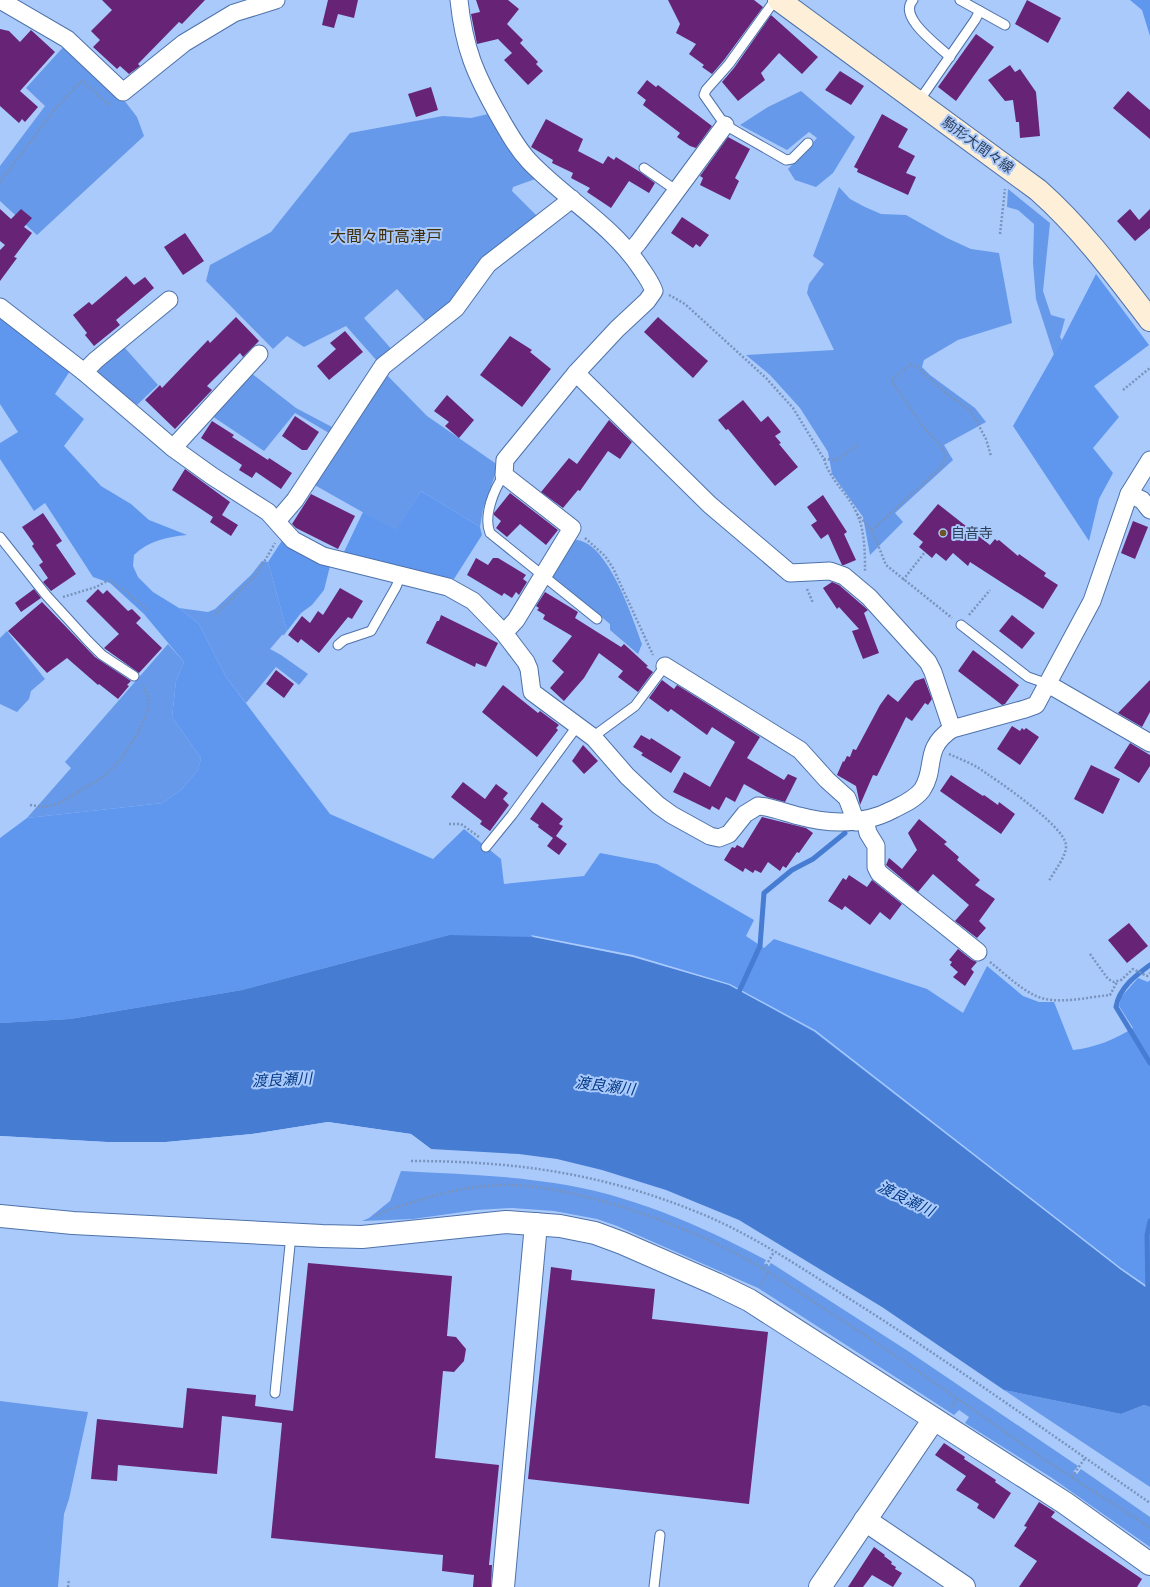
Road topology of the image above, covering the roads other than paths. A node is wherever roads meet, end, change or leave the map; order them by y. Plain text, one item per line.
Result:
1 (0, 0) edge
2 (276, 0) edge
3 (459, 0) edge
4 (775, 0) edge
5 (779, 0) edge
6 (913, 0) edge
7 (960, 0) edge
8 (980, 11) junction
9 (1005, 25) dead end
10 (950, 56) junction
11 (919, 101) junction
12 (724, 126) junction
13 (808, 142) dead end
14 (644, 168) dead end
15 (677, 192) junction
16 (572, 199) junction
17 (630, 252) junction
18 (169, 300) dead end
19 (0, 307) edge
20 (1150, 320) edge
21 (259, 354) dead end
22 (84, 372) junction
23 (576, 373) junction
24 (173, 448) junction
25 (1150, 460) edge
26 (504, 475) junction
27 (1129, 494) junction
28 (1150, 510) edge
29 (281, 527) junction
30 (0, 537) edge
31 (401, 574) junction
32 (544, 576) junction
33 (597, 618) dead end
34 (961, 625) road end
35 (504, 633) junction
36 (338, 645) dead end
37 (665, 666) joint
38 (134, 676) road end
39 (1048, 684) junction
40 (578, 725) junction
41 (952, 729) junction
42 (594, 738) junction
43 (1150, 743) edge
44 (860, 821) junction
45 (487, 846) road end
46 (978, 952) road end
47 (0, 1216) edge
48 (536, 1224) junction
49 (291, 1235) junction
50 (275, 1394) dead end
51 (934, 1419) junction
52 (865, 1520) junction
53 (660, 1535) dead end
54 (1150, 1564) edge
55 (503, 1587) edge
56 (654, 1587) edge
57 (820, 1587) edge
58 (964, 1587) edge

1 - 2 street
3 - 16 street
4 - 12 lane
5 - 11 main road, 駒形大間々線
6 - 10 lane
7 - 8 lane
8 - 9 lane
8 - 10 lane
10 - 11 lane
11 - 20 main road, 駒形大間々線
12 - 13 lane
12 - 15 street
14 - 15 lane
15 - 17 street
16 - 17 street
16 - 29 street
17 - 23 street
18 - 22 street
19 - 22 street
21 - 24 street
22 - 24 street
23 - 26 street
23 - 41 street
24 - 29 street
25 - 27 street
26 - 32 lane
26 - 32 street
27 - 28 street
27 - 39 street
29 - 31 street
30 - 38 lane
31 - 35 street
31 - 36 lane
32 - 33 lane
32 - 35 street
34 - 39 lane
35 - 40 street
37 - 42 lane
37 - 44 street
39 - 41 street
39 - 43 street
40 - 42 street
40 - 45 lane
41 - 44 street
42 - 44 street
44 - 46 street
47 - 49 street
48 - 49 street
48 - 51 street
48 - 55 street
49 - 50 lane
51 - 52 street
51 - 54 street
52 - 57 street
52 - 58 street
53 - 56 lane

